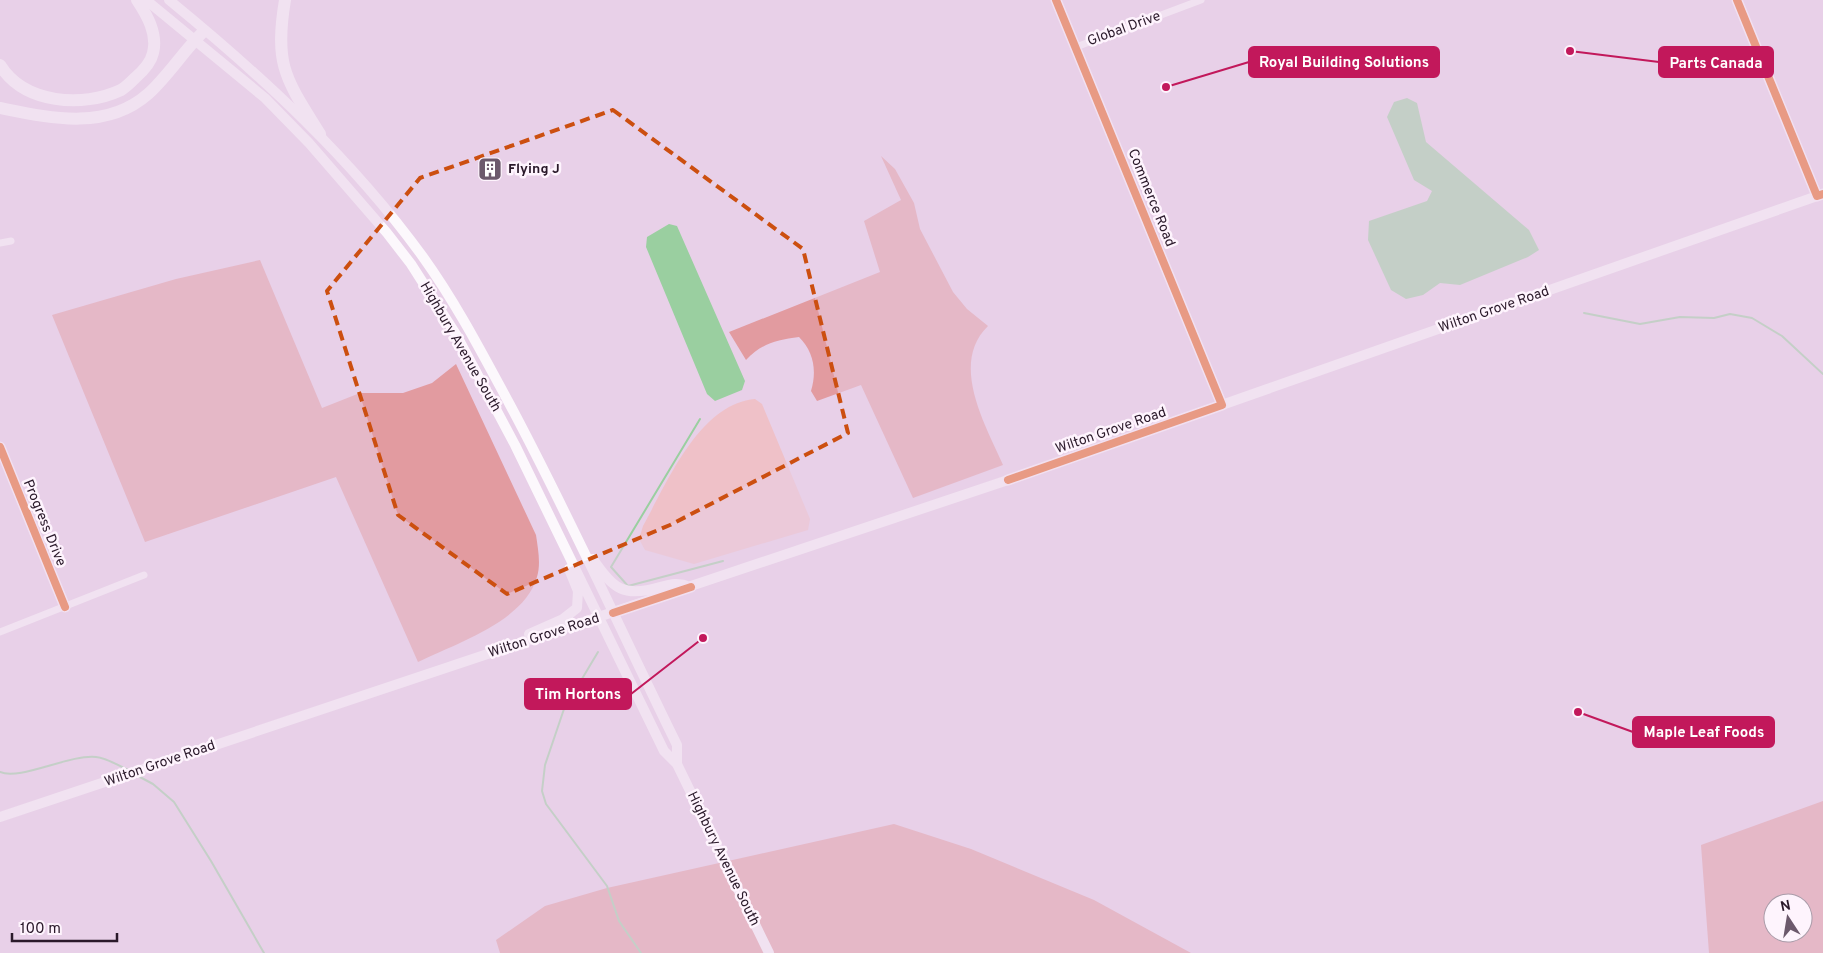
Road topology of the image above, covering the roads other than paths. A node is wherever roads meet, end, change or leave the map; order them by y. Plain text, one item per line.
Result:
1 (137, 0) edge
2 (146, 0) edge
3 (169, 0) edge
4 (286, 0) edge
5 (1056, 0) edge
6 (1201, 0) edge
7 (1737, 0) edge
8 (204, 31) junction
9 (194, 41) junction
10 (1076, 47) junction
11 (0, 65) edge
12 (0, 108) edge
13 (320, 134) junction
14 (1820, 195) edge
15 (11, 241) dead end
16 (0, 243) edge
17 (1222, 405) junction
18 (0, 447) edge
19 (576, 535) junction
20 (560, 542) junction
21 (144, 575) dead end
22 (690, 587) junction
23 (65, 607) junction
24 (613, 613) junction
25 (599, 618) junction
26 (0, 632) edge
27 (470, 660) junction
28 (677, 764) junction
29 (0, 818) edge
30 (769, 953) edge

1 - 11 highway
2 - 9 main road, Highbury Avenue South
3 - 8 main road, Highbury Avenue South
4 - 13 highway
5 - 10 street, Commerce Road
6 - 10 street, Global Drive
7 - 14 street
8 - 9 highway
8 - 13 main road, Highbury Avenue South
9 - 12 highway
9 - 20 main road, Highbury Avenue South
10 - 17 street, Commerce Road
13 - 19 main road, Highbury Avenue South
14 - 17 main road, Wilton Grove Road
15 - 16 street
17 - 22 main road, Wilton Grove Road
18 - 23 street, Progress Drive
19 - 22 main road
19 - 24 main road, Highbury Avenue South
20 - 25 main road, Highbury Avenue South
20 - 27 main road
21 - 23 street
22 - 24 main road, Wilton Grove Road
23 - 26 street
24 - 25 main road, Wilton Grove Road
24 - 28 main road, Highbury Avenue South
25 - 27 main road, Wilton Grove Road
25 - 28 main road, Highbury Avenue South
27 - 29 main road, Wilton Grove Road
28 - 30 main road, Highbury Avenue South

